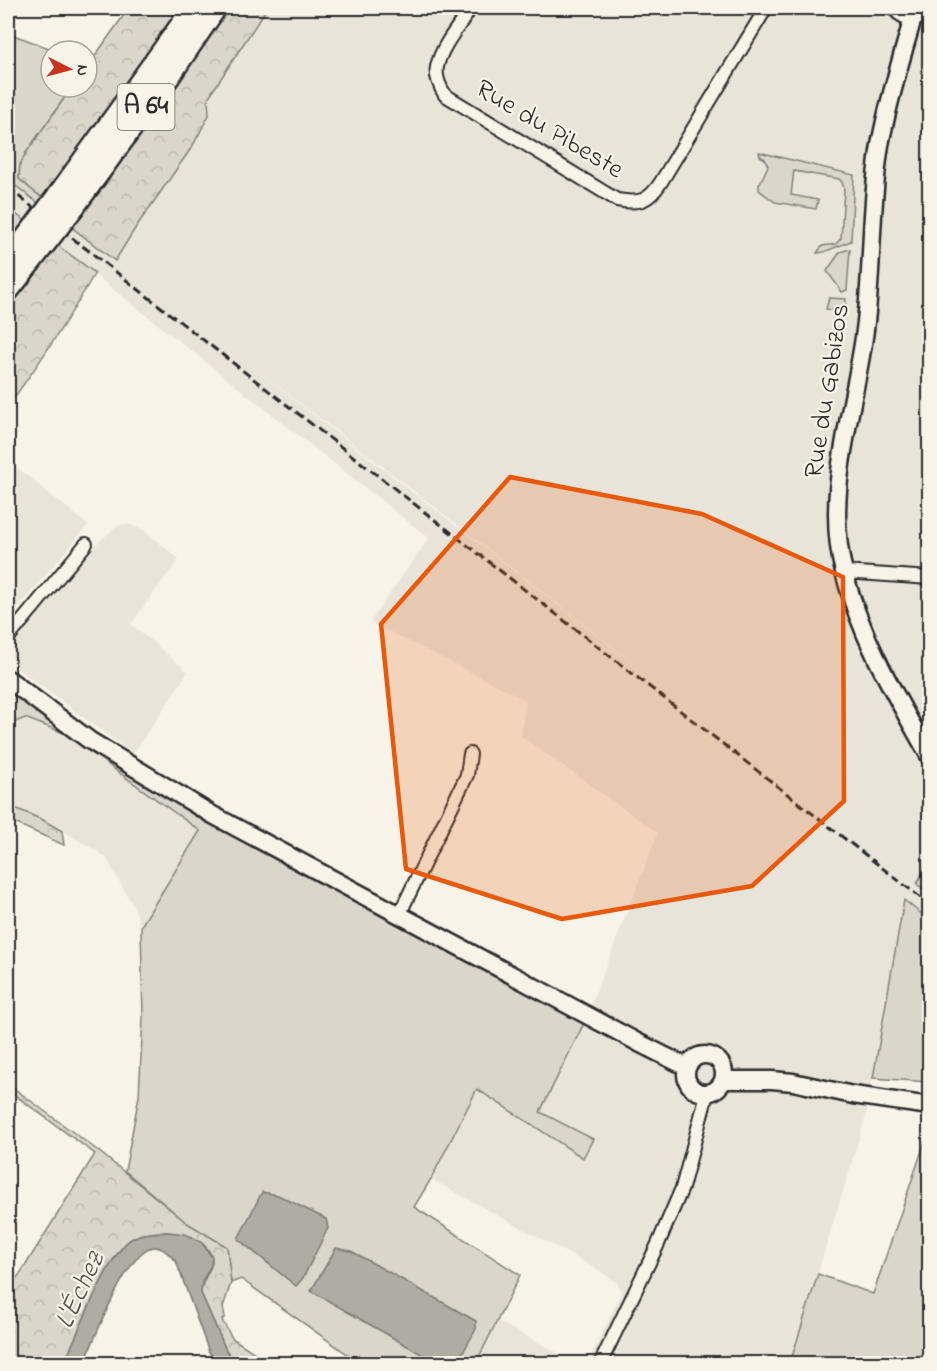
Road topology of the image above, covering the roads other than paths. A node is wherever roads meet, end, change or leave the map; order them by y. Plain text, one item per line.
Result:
1 (194, 8) edge
2 (215, 8) edge
3 (471, 8) edge
4 (766, 8) edge
5 (896, 8) edge
6 (921, 15) edge
7 (66, 201) junction
8 (38, 237) junction
9 (8, 262) edge
10 (8, 290) edge
11 (86, 544) dead end
12 (844, 572) junction
13 (930, 578) edge
14 (8, 638) edge
15 (8, 679) edge
16 (470, 754) dead end
17 (930, 757) edge
18 (399, 915) junction
19 (687, 1067) junction
20 (724, 1080) junction
21 (707, 1094) junction
22 (930, 1106) edge
23 (600, 1364) edge

1 - 7 highway, A 64
2 - 7 highway, A 64
3 - 4 street, Rue du Pibeste
5 - 6 street
6 - 12 street, Rue du Gabizos
7 - 8 highway, A 64, bridge
8 - 9 highway, A 64
8 - 10 highway, A 64
11 - 14 street
12 - 13 street
12 - 17 street, Rue du Gabizos
15 - 18 street
16 - 18 street
18 - 19 street
19 - 20 street
19 - 21 street
20 - 21 street
20 - 22 street
21 - 23 street

